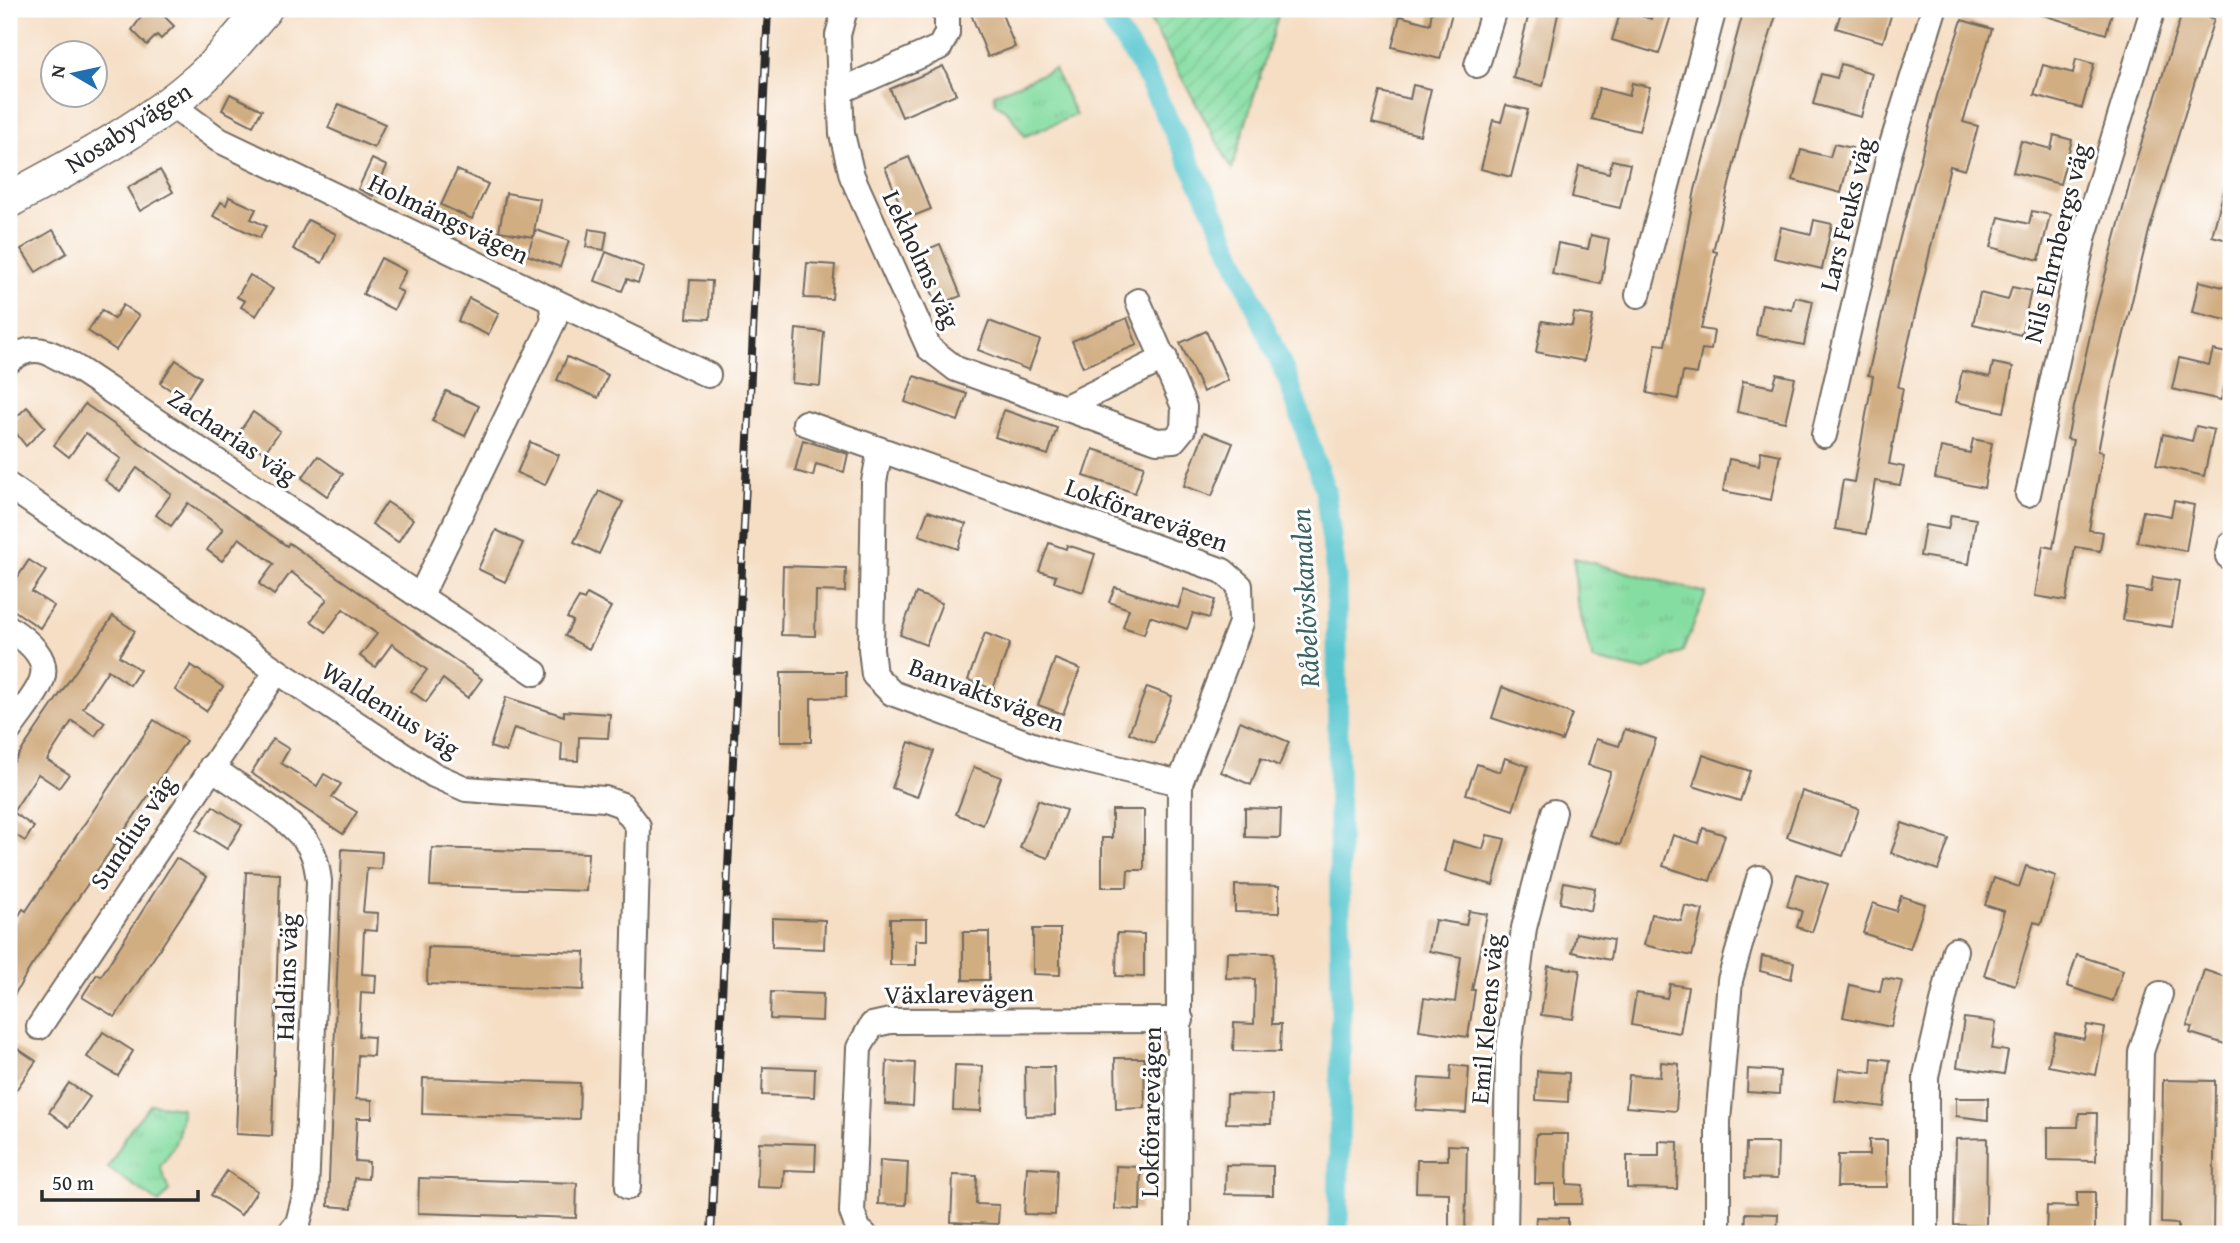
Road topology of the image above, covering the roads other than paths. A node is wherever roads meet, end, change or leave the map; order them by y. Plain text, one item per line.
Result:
1 (264, 9) edge
2 (845, 9) edge
3 (942, 9) edge
4 (1494, 9) edge
5 (1714, 9) edge
6 (1934, 9) edge
7 (2153, 9) edge
8 (1477, 65) dead end
9 (840, 92) junction
10 (170, 104) junction
11 (9, 200) edge
12 (1639, 295) dead end
13 (1139, 301) dead end
14 (551, 302) junction
15 (1165, 358) junction
16 (9, 361) edge
17 (708, 375) dead end
18 (1064, 408) junction
19 (805, 423) dead end
20 (1824, 435) dead end
21 (880, 450) junction
22 (9, 486) edge
23 (2028, 494) dead end
24 (421, 597) junction
25 (9, 628) edge
26 (277, 671) junction
27 (535, 673) dead end
28 (9, 730) edge
29 (211, 767) junction
30 (1180, 783) junction
31 (1555, 813) dead end
32 (1759, 878) dead end
33 (1955, 950) dead end
34 (2160, 994) dead end
35 (1181, 1020) junction
36 (39, 1027) dead end
37 (628, 1187) dead end
38 (289, 1234) edge
39 (864, 1234) edge
40 (1178, 1234) edge
41 (1505, 1234) edge
42 (1718, 1234) edge
43 (1926, 1234) edge
44 (2137, 1234) edge

1 - 10 main road, Nosabyvägen
2 - 9 street, Lekholms väg
3 - 9 street
4 - 8 street
5 - 12 street
6 - 20 street, Lars Feuks väg
7 - 23 street, Nils Ehrnbergs väg
9 - 18 street, Lekholms väg
10 - 11 main road, Nosabyvägen
10 - 14 street, Holmängsvägen
13 - 15 street, Lekholms väg
14 - 17 street, Holmängsvägen
14 - 24 street
15 - 18 street
15 - 18 street, Lekholms väg
16 - 24 street, Zacharias väg
19 - 21 street, Lokförarevägen
21 - 30 street, Banvaktsvägen
21 - 30 street, Lokförarevägen
22 - 26 street, Waldenius väg
24 - 27 street, Zacharias väg
25 - 28 street
26 - 29 street, Sundius väg
26 - 37 street, Waldenius väg
29 - 36 street, Sundius väg
29 - 38 street, Haldins väg
30 - 35 street, Lokförarevägen
31 - 41 street, Emil Kleens väg
32 - 42 street
33 - 43 street
34 - 44 street
35 - 39 street, Växlarevägen
35 - 40 street, Lokförarevägen

